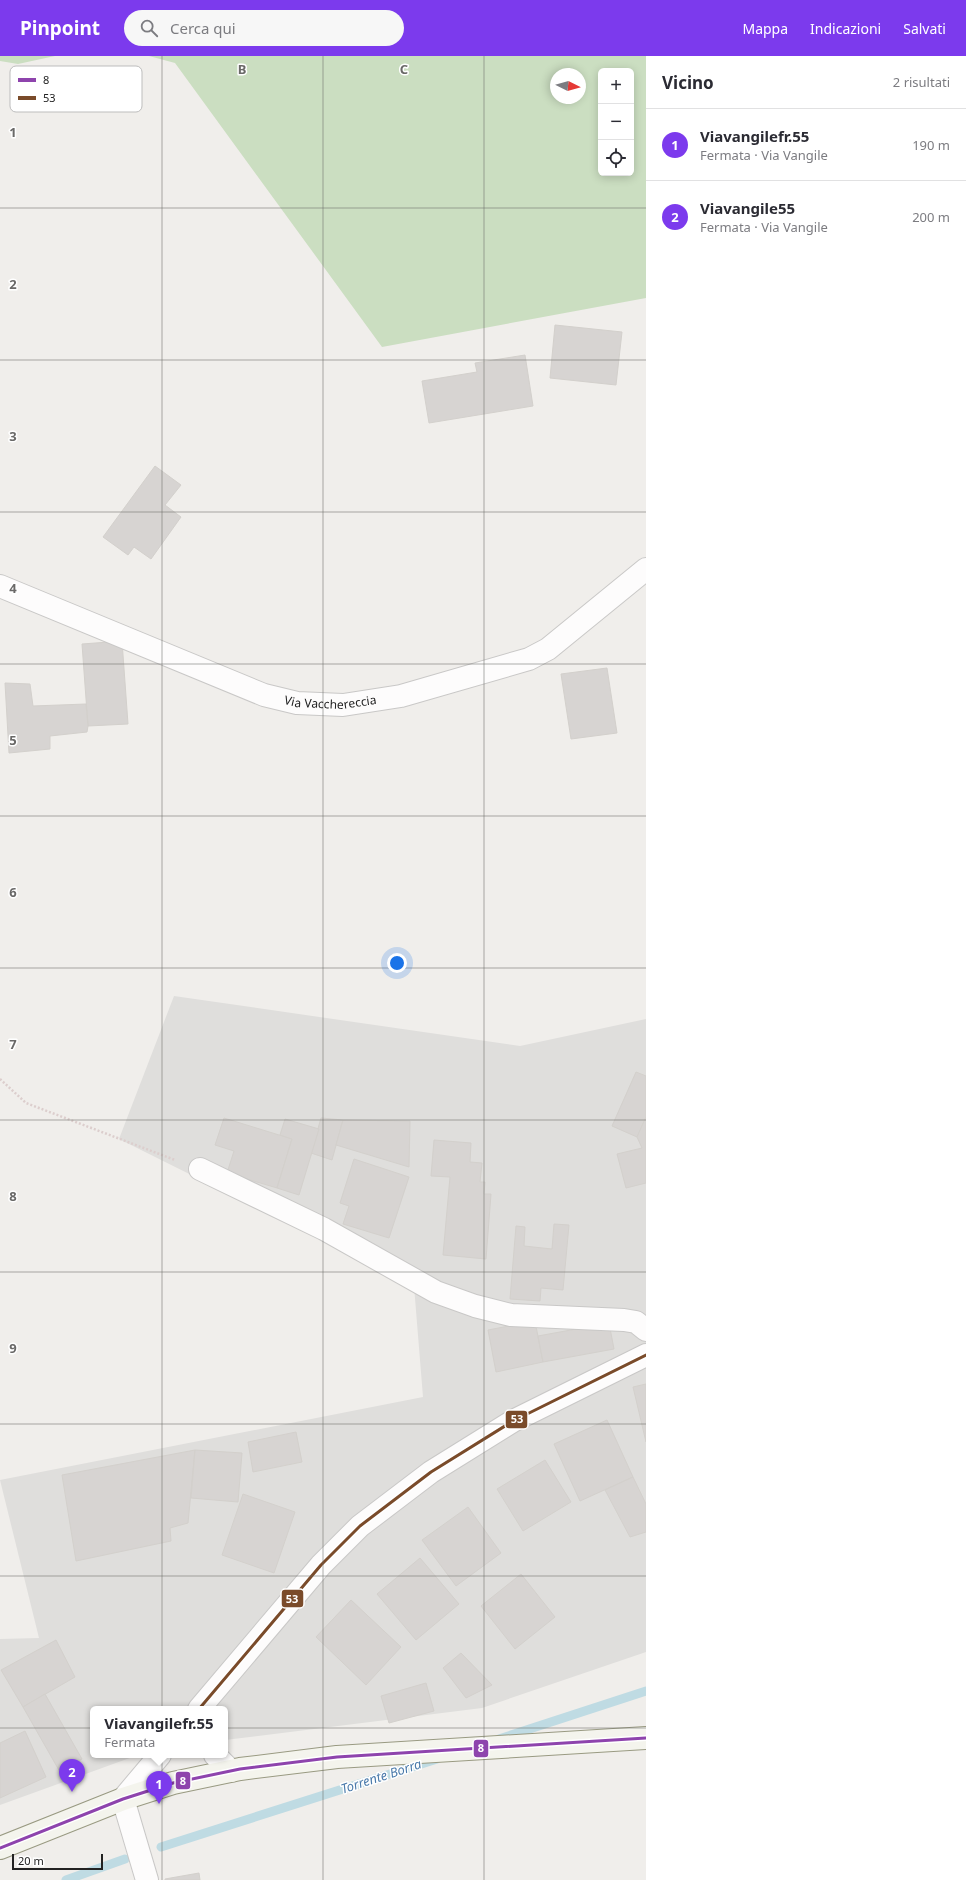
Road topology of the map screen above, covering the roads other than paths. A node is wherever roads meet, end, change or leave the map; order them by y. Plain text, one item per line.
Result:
1 (646, 569) edge
2 (0, 586) edge
3 (200, 1169) road end
4 (646, 1330) edge
5 (646, 1355) edge
6 (202, 1706) edge
7 (646, 1738) edge
8 (157, 1758) edge
9 (218, 1758) edge
10 (230, 1771) junction
11 (123, 1799) junction
12 (0, 1848) edge
13 (147, 1880) edge

1 - 2 street, Via Vacchereccia
3 - 4 street
5 - 6 street
7 - 10 street
8 - 11 street
9 - 10 street
10 - 11 street
11 - 12 street
11 - 13 street

